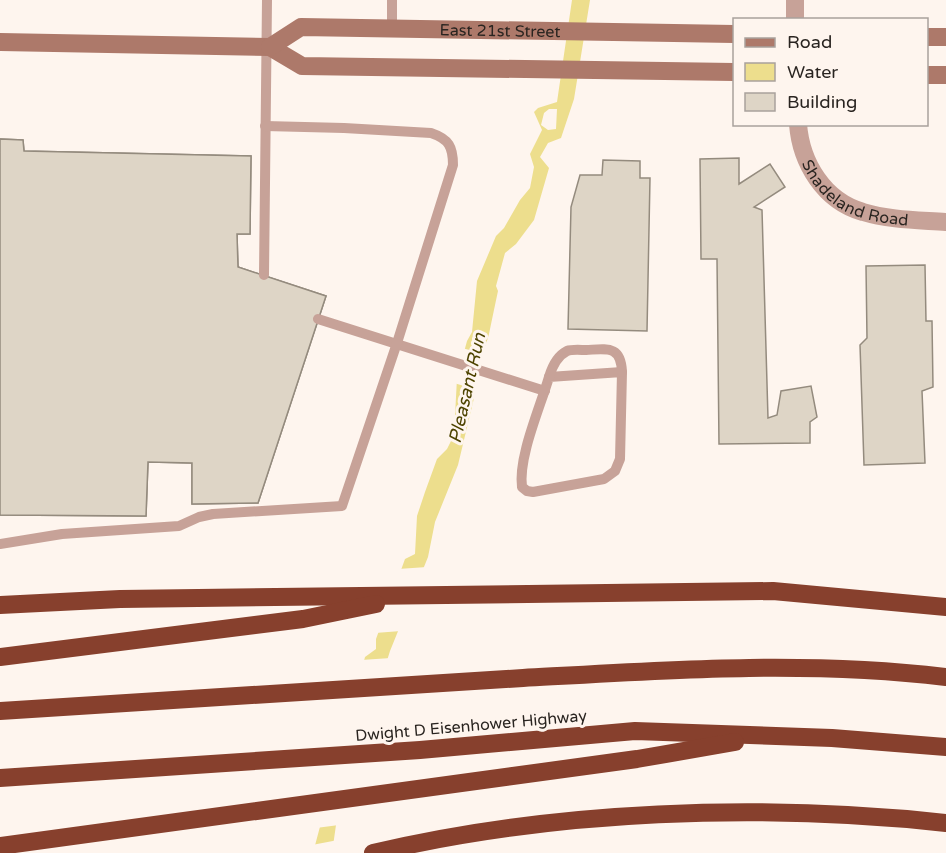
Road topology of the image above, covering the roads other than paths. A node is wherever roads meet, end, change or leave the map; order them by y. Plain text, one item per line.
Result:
1 (267, 0) edge
2 (392, 0) edge
3 (795, 0) edge
4 (795, 18) edge
5 (392, 28) junction
6 (733, 34) edge
7 (928, 37) edge
8 (946, 37) edge
9 (0, 42) edge
10 (268, 47) junction
11 (733, 72) edge
12 (928, 75) edge
13 (946, 75) edge
14 (265, 126) junction
15 (798, 126) edge
16 (946, 222) edge
17 (264, 275) dead end
18 (318, 319) dead end
19 (397, 343) junction
20 (622, 372) junction
21 (549, 377) junction
22 (545, 392) junction
23 (0, 544) edge
24 (335, 604) junction
25 (0, 605) edge
26 (946, 607) edge
27 (0, 657) edge
28 (946, 677) edge
29 (0, 711) edge
30 (773, 736) junction
31 (946, 747) edge
32 (0, 778) edge
33 (946, 824) edge
34 (0, 846) edge
35 (378, 852) edge

1 - 10 lane
2 - 5 lane
3 - 4 street
5 - 6 main road, East 21st Street
5 - 10 main road, East 21st Street
7 - 8 main road
9 - 10 main road
10 - 11 main road
10 - 14 lane
12 - 13 main road
14 - 17 lane
14 - 19 lane
15 - 16 street, Shadeland Road
18 - 19 lane
19 - 22 lane
19 - 23 lane
20 - 21 lane
20 - 21 lane
20 - 22 lane
21 - 22 lane
24 - 25 highway
24 - 26 highway
24 - 27 highway
28 - 29 highway
30 - 31 highway, Dwight D Eisenhower Highway
30 - 32 highway, Dwight D Eisenhower Highway
30 - 34 highway
33 - 35 highway

